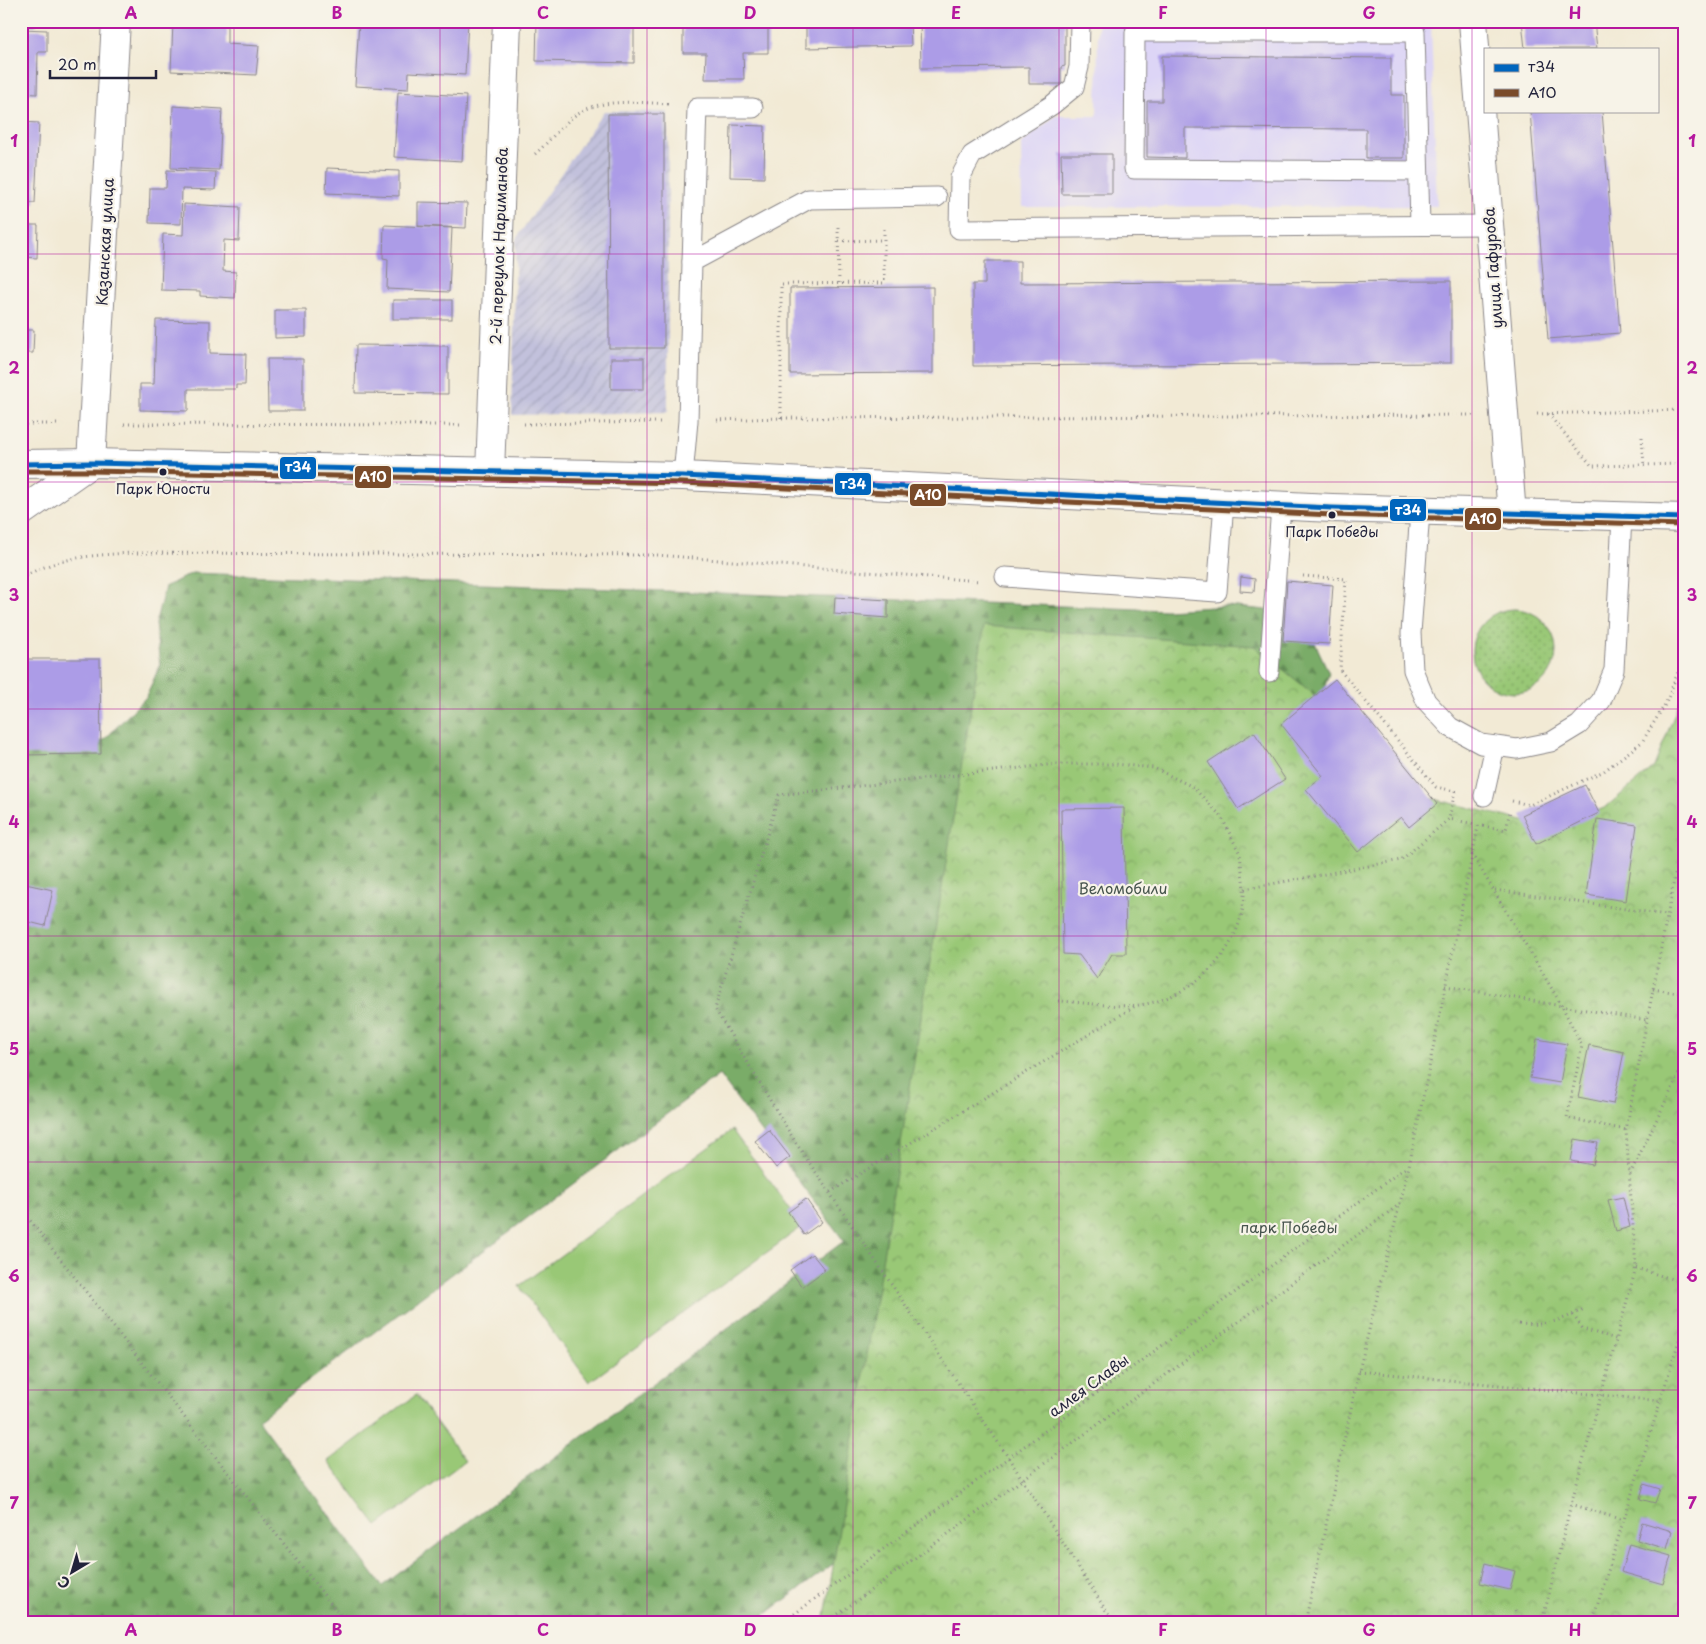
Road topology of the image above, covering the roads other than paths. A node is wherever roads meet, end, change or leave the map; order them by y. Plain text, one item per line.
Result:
1 (116, 21) edge
2 (507, 21) edge
3 (1080, 21) edge
4 (1473, 21) edge
5 (753, 108) dead end
6 (1418, 171) junction
7 (937, 197) dead end
8 (1420, 225) junction
9 (1489, 225) junction
10 (692, 262) junction
11 (91, 463) junction
12 (21, 464) edge
13 (490, 472) junction
14 (684, 476) junction
15 (1224, 502) junction
16 (1281, 506) junction
17 (21, 512) edge
18 (1420, 512) junction
19 (1512, 515) junction
20 (1622, 517) junction
21 (1685, 518) edge
22 (1005, 577) road end
23 (1269, 672) dead end
24 (1495, 746) junction
25 (1484, 796) dead end

1 - 11 main road, Казанская улица
2 - 13 main road, 2-й переулок Нариманова
3 - 8 lane
4 - 9 main road, улица Гафурова
5 - 10 lane
6 - 6 lane
6 - 8 lane
7 - 10 lane
8 - 9 lane
9 - 19 main road, улица Гафурова
10 - 14 lane
11 - 12 main road
11 - 13 main road
11 - 17 main road
13 - 14 main road
14 - 15 main road
15 - 16 main road
15 - 22 lane
16 - 18 main road
16 - 23 lane
18 - 19 main road
18 - 24 lane
19 - 20 main road
20 - 21 main road
20 - 24 lane
24 - 25 lane

